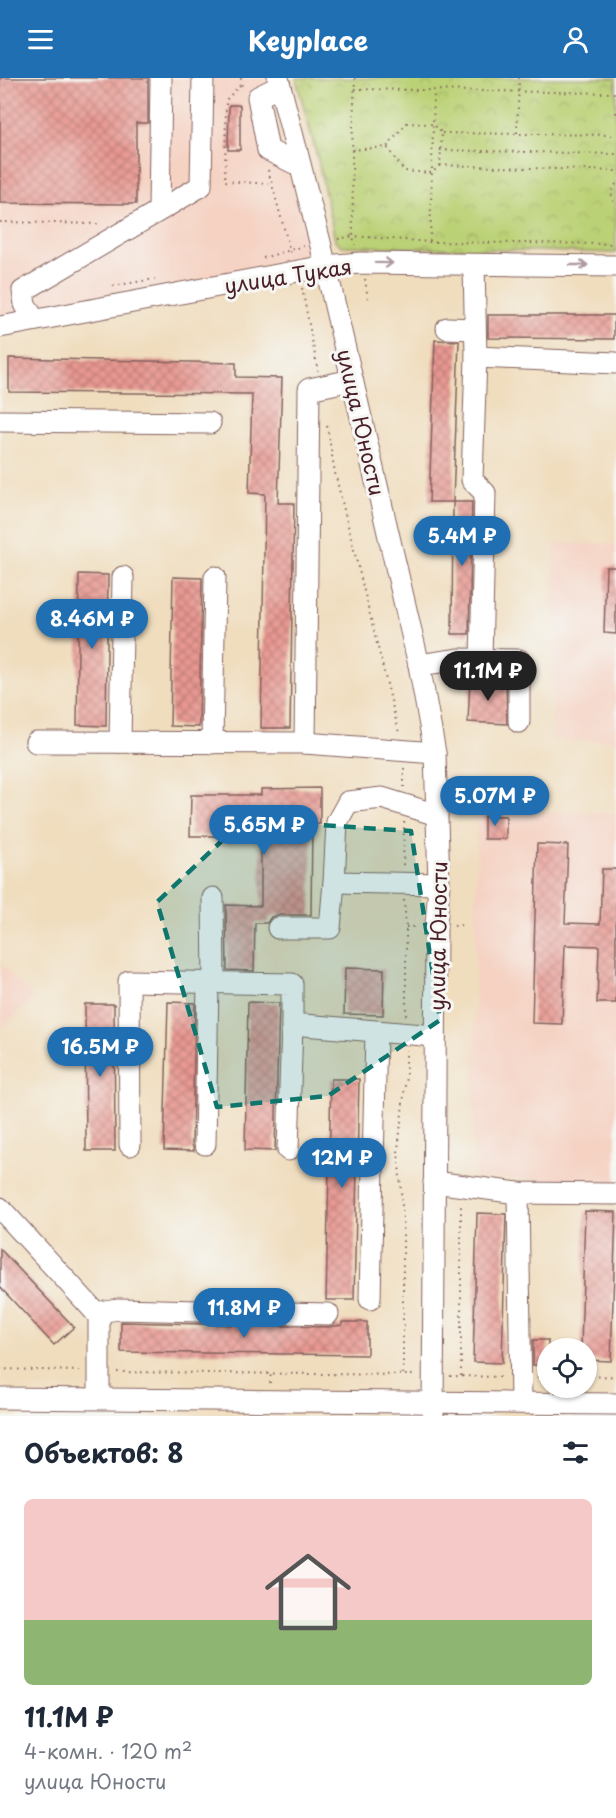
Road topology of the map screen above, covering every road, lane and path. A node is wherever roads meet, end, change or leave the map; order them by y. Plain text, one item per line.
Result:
1 (161, 78) edge
2 (203, 78) edge
3 (355, 78) edge
4 (519, 78) edge
5 (279, 82) edge
6 (242, 84) dead end
7 (355, 89) junction
8 (434, 91) junction
9 (518, 91) junction
10 (616, 93) edge
11 (616, 112) edge
12 (616, 118) edge
13 (434, 124) junction
14 (442, 133) junction
15 (517, 133) junction
16 (616, 135) edge
17 (387, 147) junction
18 (352, 150) junction
19 (440, 150) junction
20 (616, 154) edge
21 (440, 165) junction
22 (616, 171) edge
23 (432, 172) junction
24 (616, 184) edge
25 (616, 203) edge
26 (159, 210) junction
27 (0, 222) edge
28 (100, 224) dead end
29 (430, 242) junction
30 (616, 244) edge
31 (474, 265) junction
32 (325, 266) junction
33 (616, 266) edge
34 (297, 272) junction
35 (34, 320) junction
36 (0, 327) edge
37 (447, 327) dead end
38 (474, 329) junction
39 (477, 357) junction
40 (616, 363) edge
41 (352, 380) junction
42 (321, 386) junction
43 (0, 421) edge
44 (210, 423) dead end
45 (327, 426) dead end
46 (123, 577) dead end
47 (215, 577) dead end
48 (481, 659) junction
49 (420, 665) junction
50 (519, 722) dead end
51 (36, 742) dead end
52 (120, 742) junction
53 (212, 743) junction
54 (305, 743) junction
55 (404, 751) junction
56 (435, 753) junction
57 (535, 793) dead end
58 (405, 804) junction
59 (437, 804) junction
60 (334, 882) junction
61 (403, 884) junction
62 (439, 884) junction
63 (213, 898) dead end
64 (278, 928) dead end
65 (211, 983) junction
66 (292, 1024) junction
67 (376, 1032) junction
68 (406, 1034) junction
69 (435, 1036) junction
70 (205, 1144) dead end
71 (130, 1145) dead end
72 (288, 1150) dead end
73 (434, 1182) junction
74 (518, 1193) junction
75 (616, 1194) edge
76 (461, 1198) dead end
77 (0, 1208) edge
78 (370, 1299) dead end
79 (328, 1314) dead end
80 (99, 1316) junction
81 (0, 1369) edge
82 (99, 1372) junction
83 (461, 1376) dead end
84 (616, 1376) edge
85 (597, 1377) edge
86 (99, 1397) junction
87 (0, 1398) edge
88 (521, 1403) junction
89 (616, 1404) edge
90 (434, 1409) edge

1 - 26 street
2 - 26 street
3 - 7 path
4 - 9 path
5 - 32 street, улица Юности
6 - 34 path
7 - 8 path
7 - 18 path
8 - 9 path
8 - 13 path
9 - 10 path
9 - 15 path
11 - 12 path
13 - 14 path
13 - 17 path
13 - 23 path
14 - 15 path
14 - 19 path
15 - 16 path
17 - 18 path
17 - 23 path
18 - 29 path
19 - 20 path
19 - 21 path
21 - 22 path
21 - 23 path
23 - 29 path
24 - 25 path
26 - 35 street
27 - 28 path
29 - 30 path
32 -> 31 street, улица Тукая
31 -> 33 street, улица Тукая
31 - 38 street
32 - 34 street, улица Тукая
32 - 41 street, улица Юности
34 - 35 street, улица Тукая
34 - 42 path
35 - 36 street, улица Тукая
37 - 38 street
38 - 39 street
39 - 40 street
39 - 48 street
41 - 42 street
41 - 49 street, улица Юности
42 - 54 street
43 - 44 street
45 - 55 path
46 - 52 street
47 - 53 street
48 - 49 street
48 - 50 street
49 - 56 street, улица Юности
51 - 52 street
52 - 53 street
53 - 54 street
54 - 55 street
55 - 56 street
55 - 58 path
56 - 59 street, улица Юности
57 - 59 street
58 - 59 street
58 - 60 street
58 - 61 path
59 - 62 street, улица Юности
60 - 61 street
60 - 64 street
61 - 62 street
61 - 68 path
62 - 69 street, улица Юности
63 - 65 street
65 - 66 street
65 - 70 street
65 - 71 street
66 - 67 street
66 - 72 street
67 - 68 street
67 - 78 street
68 - 69 street
68 - 82 path
69 - 73 street, улица Юности
73 - 74 street
73 - 90 street, улица Юности
74 - 75 street
74 - 88 street
76 - 83 path
77 - 80 street
79 - 80 street
80 - 82 street
81 - 82 path
82 - 86 street
84 - 85 path
86 - 87 street
86 - 90 street
88 - 89 street
88 - 90 street

